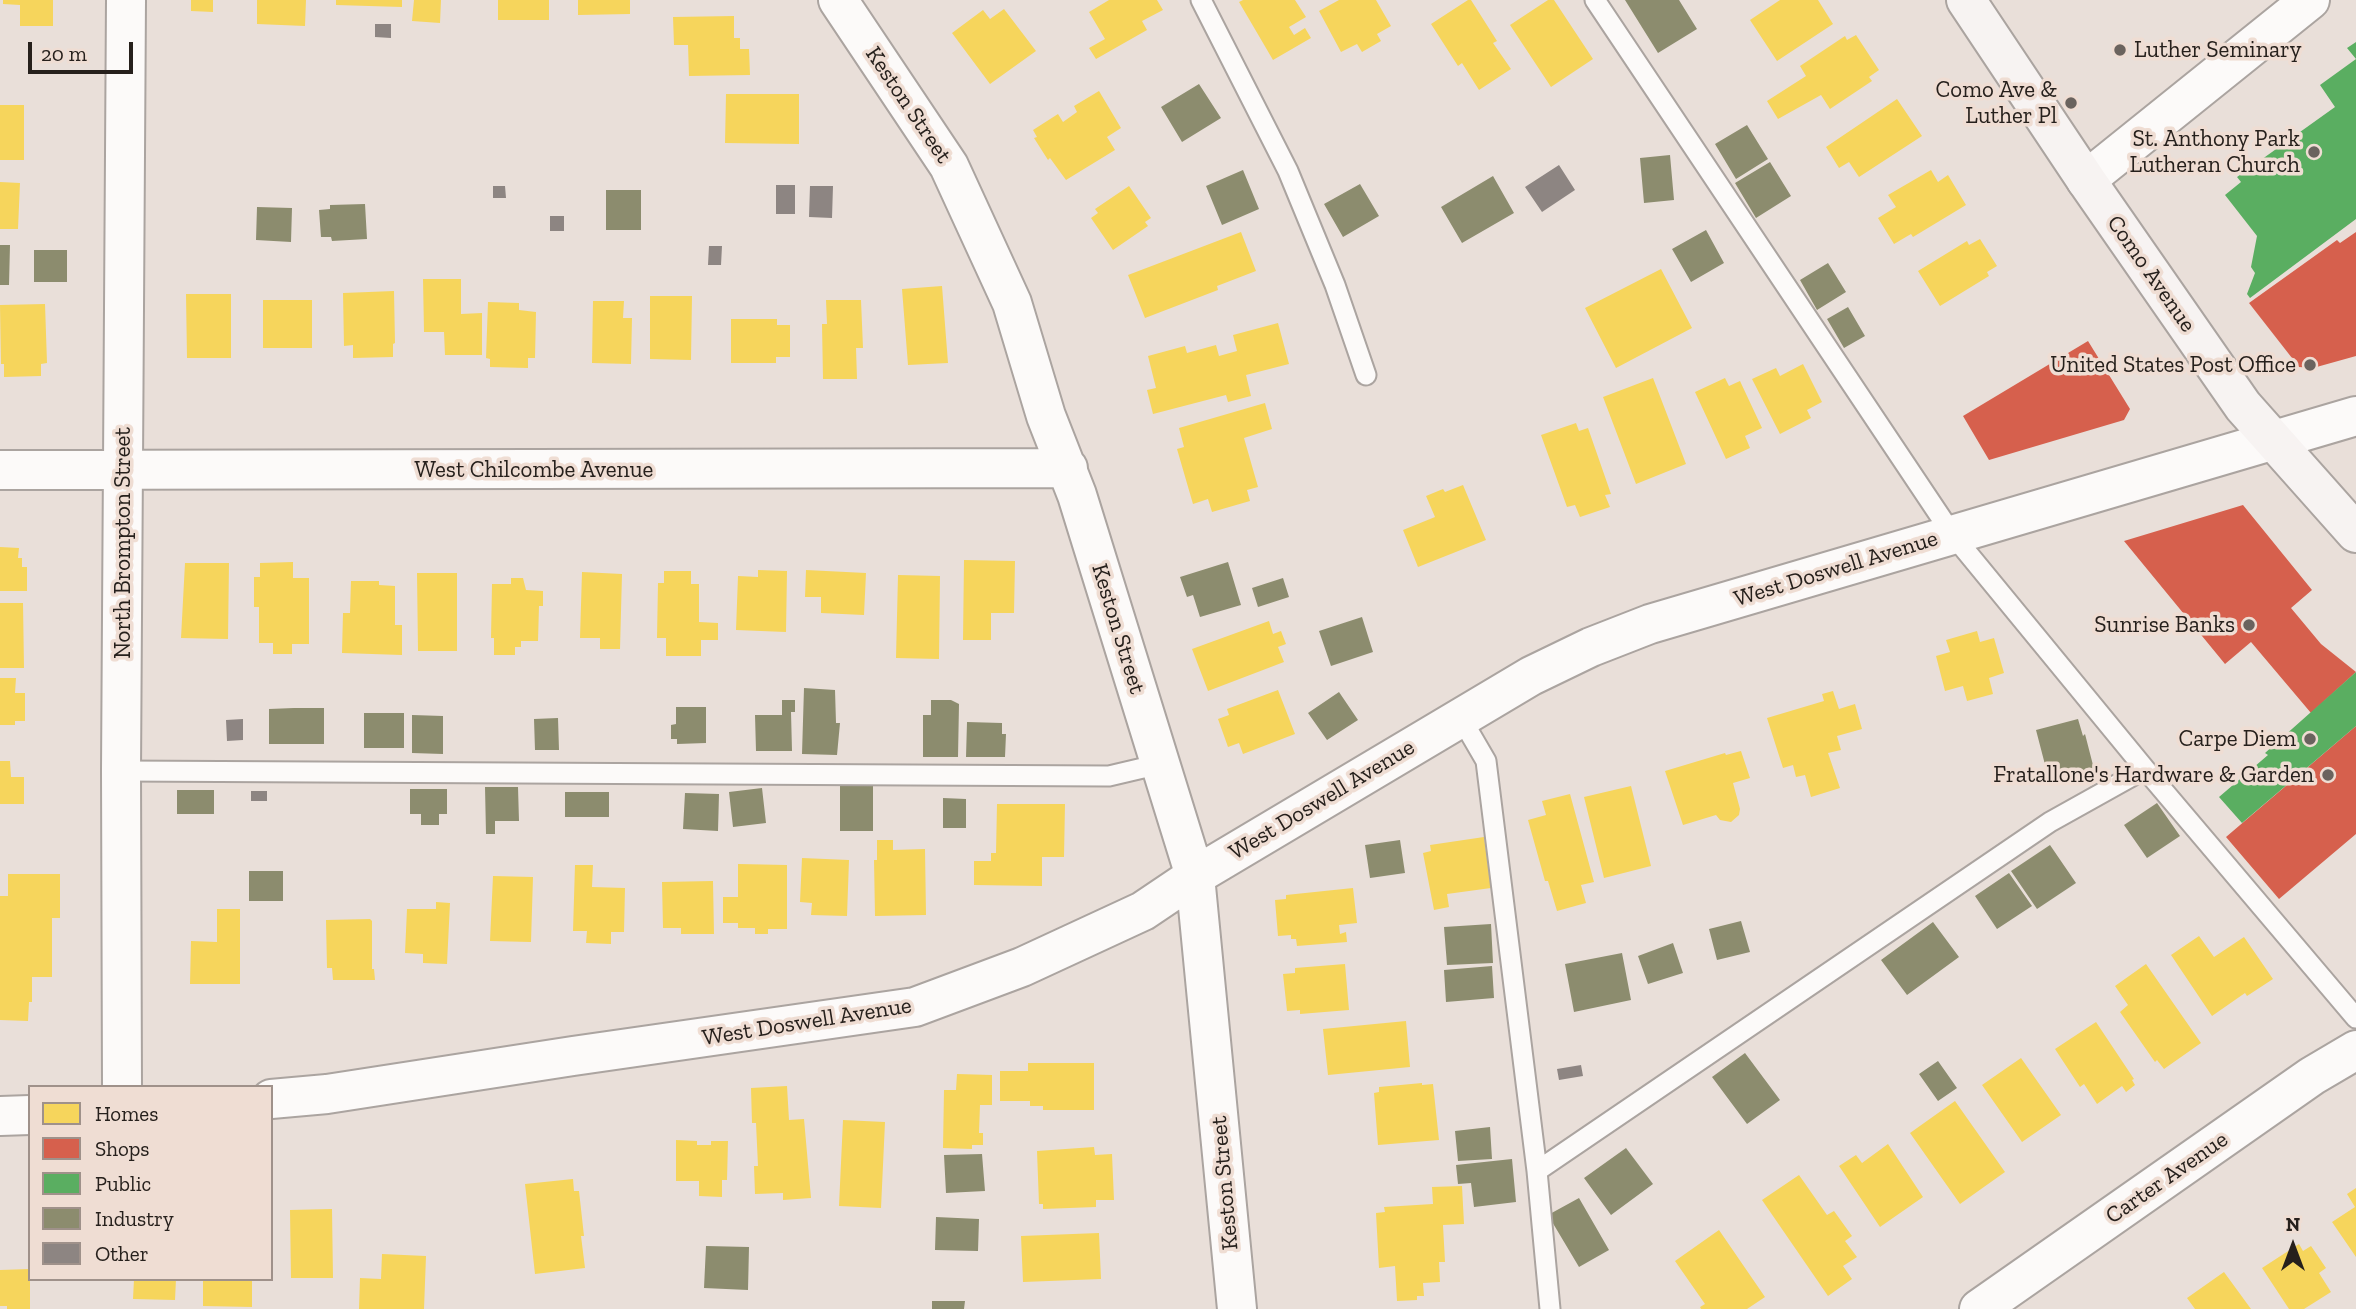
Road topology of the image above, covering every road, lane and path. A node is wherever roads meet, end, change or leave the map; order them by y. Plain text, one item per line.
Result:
1 (126, 0) edge
2 (838, 0) edge
3 (1201, 0) edge
4 (1595, 0) edge
5 (1966, 0) edge
6 (2310, 0) edge
7 (2086, 180) junction
8 (1366, 375) dead end
9 (2356, 416) edge
10 (2274, 439) junction
11 (1068, 468) junction
12 (0, 470) edge
13 (124, 471) junction
14 (2356, 533) edge
15 (1952, 534) junction
16 (1461, 718) junction
17 (1160, 764) junction
18 (2145, 769) junction
19 (121, 771) junction
20 (1195, 876) junction
21 (2356, 1018) edge
22 (2356, 1050) edge
23 (122, 1085) edge
24 (273, 1099) edge
25 (28, 1115) edge
26 (0, 1116) edge
27 (1537, 1171) junction
28 (1237, 1309) edge
29 (1549, 1309) edge
30 (1979, 1309) edge

1 - 13 street, North Brompton Street
2 - 11 street, Keston Street
3 - 8 lane
4 - 15 lane
5 - 7 main road, Como Avenue
6 - 7 street
7 - 10 main road, Como Avenue
9 - 10 street, West Doswell Avenue
10 - 14 main road, Como Avenue
10 - 15 street, West Doswell Avenue
11 - 13 street, West Chilcombe Avenue
11 - 17 street, Keston Street
12 - 13 street, West Chilcombe Avenue
13 - 19 street, North Brompton Street
15 - 16 street, West Doswell Avenue
15 - 18 lane
16 - 20 street, West Doswell Avenue
16 - 27 lane
17 - 19 lane
17 - 20 street, Keston Street
18 - 21 lane
18 - 27 lane
19 - 23 street, North Brompton Street
20 - 24 street, West Doswell Avenue
20 - 28 street, Keston Street
22 - 30 street, Carter Avenue
25 - 26 street
27 - 29 lane

